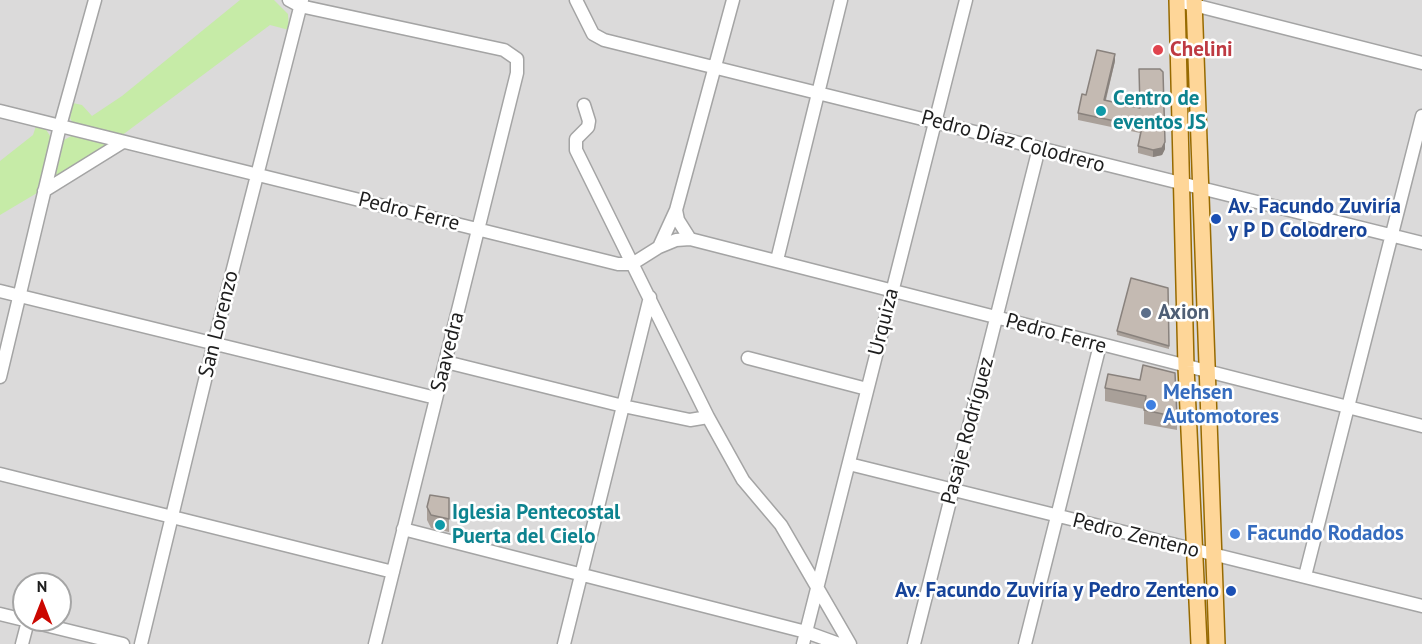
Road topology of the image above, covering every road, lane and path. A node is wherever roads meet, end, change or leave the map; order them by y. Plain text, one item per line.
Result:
1 (95, 0) edge
2 (576, 0) edge
3 (734, 0) edge
4 (841, 0) edge
5 (966, 0) edge
6 (1176, 0) edge
7 (297, 2) edge
8 (1194, 2) edge
9 (1422, 63) edge
10 (717, 67) junction
11 (819, 93) junction
12 (584, 105) dead end
13 (0, 111) edge
14 (1422, 116) edge
15 (936, 121) junction
16 (60, 126) junction
17 (123, 142) junction
18 (1039, 148) junction
19 (256, 175) junction
20 (1182, 185) junction
21 (1198, 189) junction
22 (44, 191) junction
23 (676, 210) junction
24 (477, 229) junction
25 (1393, 236) junction
26 (690, 239) junction
27 (1422, 243) edge
28 (660, 247) junction
29 (777, 260) junction
30 (632, 264) junction
31 (0, 291) edge
32 (891, 291) junction
33 (19, 296) junction
34 (650, 297) junction
35 (998, 318) junction
36 (214, 343) junction
37 (1100, 345) junction
38 (748, 358) dead end
39 (446, 362) junction
40 (1186, 367) junction
41 (1205, 371) junction
42 (0, 376) edge
43 (867, 389) junction
44 (436, 398) junction
45 (623, 406) junction
46 (1350, 409) junction
47 (708, 417) junction
48 (1422, 426) edge
49 (849, 464) junction
50 (0, 474) edge
51 (952, 490) junction
52 (1057, 516) junction
53 (171, 517) junction
54 (403, 529) junction
55 (1195, 550) junction
56 (1212, 555) junction
57 (393, 572) junction
58 (581, 575) junction
59 (1305, 576) junction
60 (817, 586) junction
61 (1422, 606) edge
62 (72, 632) edge
63 (805, 638) edge
64 (123, 644) edge
65 (141, 644) edge
66 (375, 644) edge
67 (564, 644) edge
68 (839, 644) edge
69 (850, 644) edge
70 (914, 644) edge
71 (1025, 644) edge
72 (1200, 644) edge
73 (1217, 644) edge

1 - 16 street
2 - 10 street, Pedro Díaz Colodrero
3 - 10 street
4 - 11 street
5 - 15 street, Urquiza
6 - 8 street
6 - 20 main road
7 - 19 street, San Lorenzo
7 - 24 street, Saavedra
8 - 9 street
8 - 21 main road
10 - 11 street, Pedro Díaz Colodrero
10 - 23 street
11 - 15 street, Pedro Díaz Colodrero
11 - 29 street
12 - 30 street
13 - 16 street, Pedro Ferre
14 - 25 street
15 - 18 street, Pedro Díaz Colodrero
15 - 32 street, Urquiza
16 - 17 street, Pedro Ferre
16 - 22 street
17 - 19 street, Pedro Ferre
17 - 22 street
18 - 20 street, Pedro Díaz Colodrero
18 - 35 street, Pasaje Rodríguez
19 - 24 street, Pedro Ferre
19 - 36 street, San Lorenzo
20 - 21 street, Pedro Díaz Colodrero
20 - 40 main road
21 - 25 street, Pedro Díaz Colodrero
21 - 41 main road
22 - 33 street
23 - 26 street
23 - 28 street
24 - 30 street, Pedro Ferre
24 - 39 street, Saavedra
25 - 27 street, Pedro Díaz Colodrero
25 - 46 street
26 - 28 street, Pedro Ferre
26 - 29 street, Pedro Ferre
28 - 30 street, Pedro Ferre
29 - 32 street, Pedro Ferre
30 - 34 street
31 - 33 street
32 - 35 street, Pedro Ferre
32 - 43 street, Urquiza
33 - 36 street
33 - 42 street
34 - 45 street
34 - 47 street
35 - 37 street, Pedro Ferre
35 - 51 street, Pasaje Rodríguez
36 - 44 street
36 - 53 street, San Lorenzo
37 - 40 street, Pedro Ferre
37 - 52 street
38 - 43 street
39 - 44 street, Saavedra
39 - 45 street
40 - 41 street, Pedro Ferre
40 - 55 main road
41 - 46 street, Pedro Ferre
41 - 56 main road
43 - 49 street, Urquiza
44 - 54 street, Saavedra
45 - 47 street
45 - 58 street
46 - 48 street, Pedro Ferre
46 - 59 street
47 - 60 street
49 - 51 street, Pedro Zenteno
49 - 60 street, Urquiza
50 - 53 street
51 - 52 street, Pedro Zenteno
51 - 70 street, Pasaje Rodríguez
52 - 55 street, Pedro Zenteno
52 - 71 street
53 - 57 street
53 - 65 street, San Lorenzo
54 - 57 street, Saavedra
54 - 58 street
55 - 56 street, Pedro Zenteno
55 - 72 main road
56 - 59 street, Pedro Zenteno
56 - 73 main road
57 - 66 street, Saavedra
58 - 63 street
58 - 67 street
59 - 61 street, Pedro Zenteno
60 - 63 street, Urquiza
60 - 69 street
62 - 64 street
63 - 68 street

